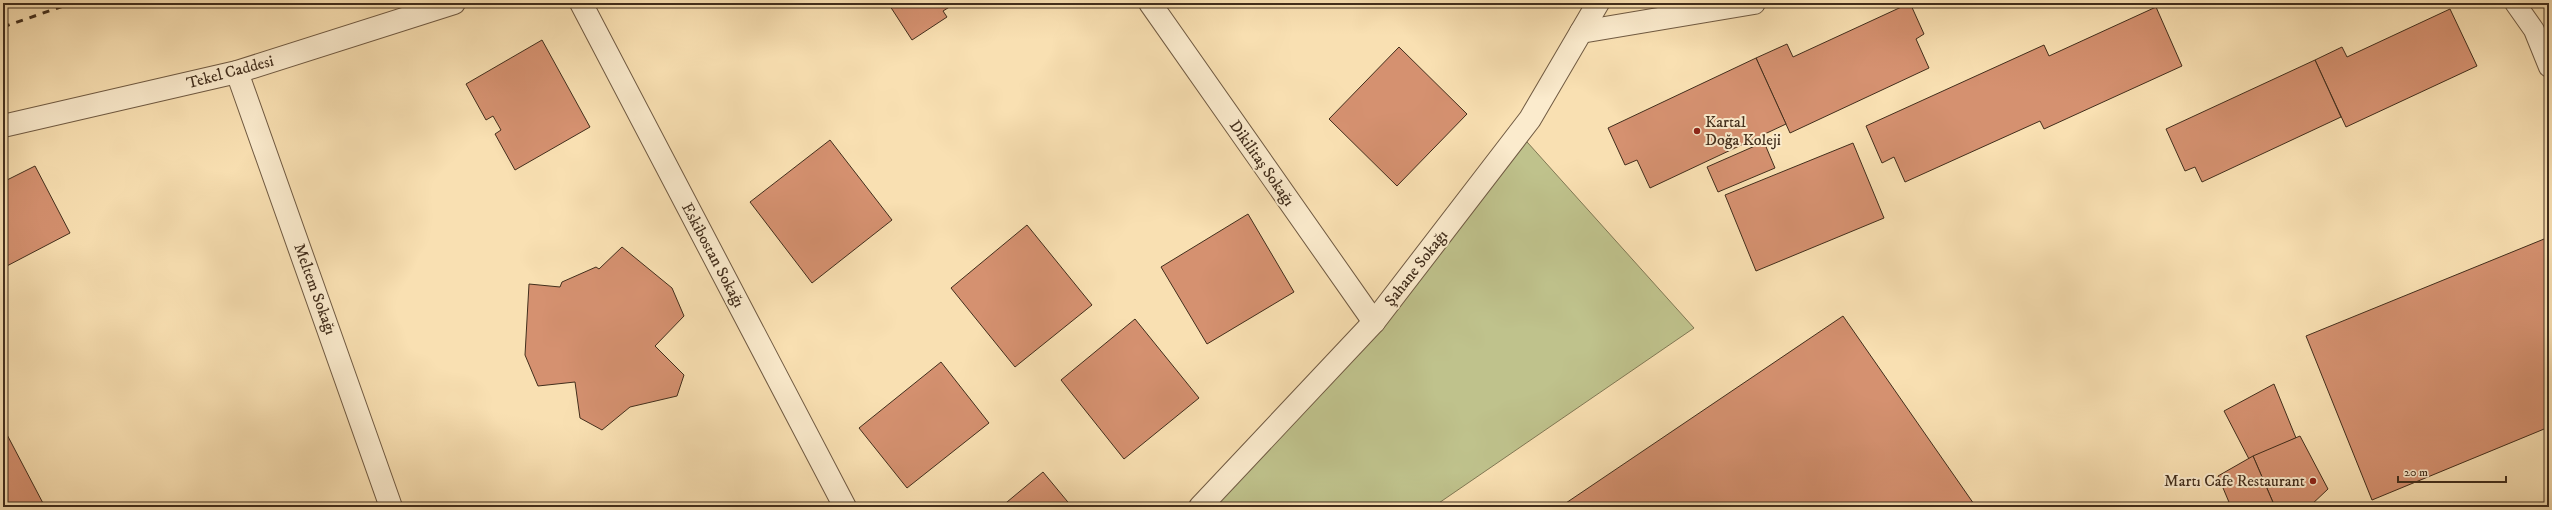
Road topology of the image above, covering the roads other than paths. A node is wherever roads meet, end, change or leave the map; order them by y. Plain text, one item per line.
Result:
1 (454, 3) edge
2 (581, 3) edge
3 (1150, 3) edge
4 (1598, 3) edge
5 (1754, 3) edge
6 (2516, 3) edge
7 (1581, 32) junction
8 (2549, 67) edge
9 (237, 72) junction
10 (3, 126) edge
11 (1374, 322) junction
12 (391, 507) edge
13 (845, 507) edge
14 (1200, 507) edge

1 - 9 street, Tekel Caddesi
2 - 13 street, Eskibostan Sokağı
3 - 11 street, Dikilitaş Sokağı
4 - 7 street, Şahane Sokağı
5 - 7 street
6 - 8 lane
7 - 11 street, Şahane Sokağı
9 - 10 street, Tekel Caddesi
9 - 12 street, Meltem Sokağı
11 - 14 street, Şahane Sokağı

